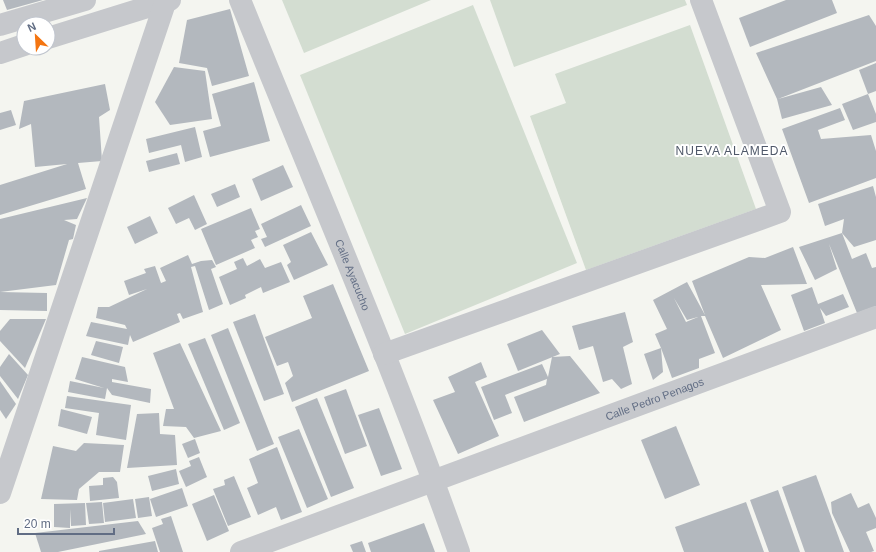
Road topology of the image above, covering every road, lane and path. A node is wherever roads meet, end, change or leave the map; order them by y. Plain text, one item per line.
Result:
1 (85, 0) edge
2 (167, 0) edge
3 (240, 0) edge
4 (701, 0) edge
5 (0, 25) edge
6 (56, 35) edge
7 (16, 48) edge
8 (0, 53) edge
9 (876, 317) edge
10 (384, 354) junction
11 (434, 480) junction
12 (0, 493) edge
13 (241, 552) edge
14 (459, 552) edge

1 - 5 street
2 - 6 street
2 - 12 street
3 - 10 street, Calle Ayacucho
4 - 10 street
7 - 8 street
9 - 11 street, Calle Pedro Penagos
10 - 11 street, Calle Ayacucho
11 - 13 street, Calle Pedro Penagos
11 - 14 street, Calle Ayacucho

